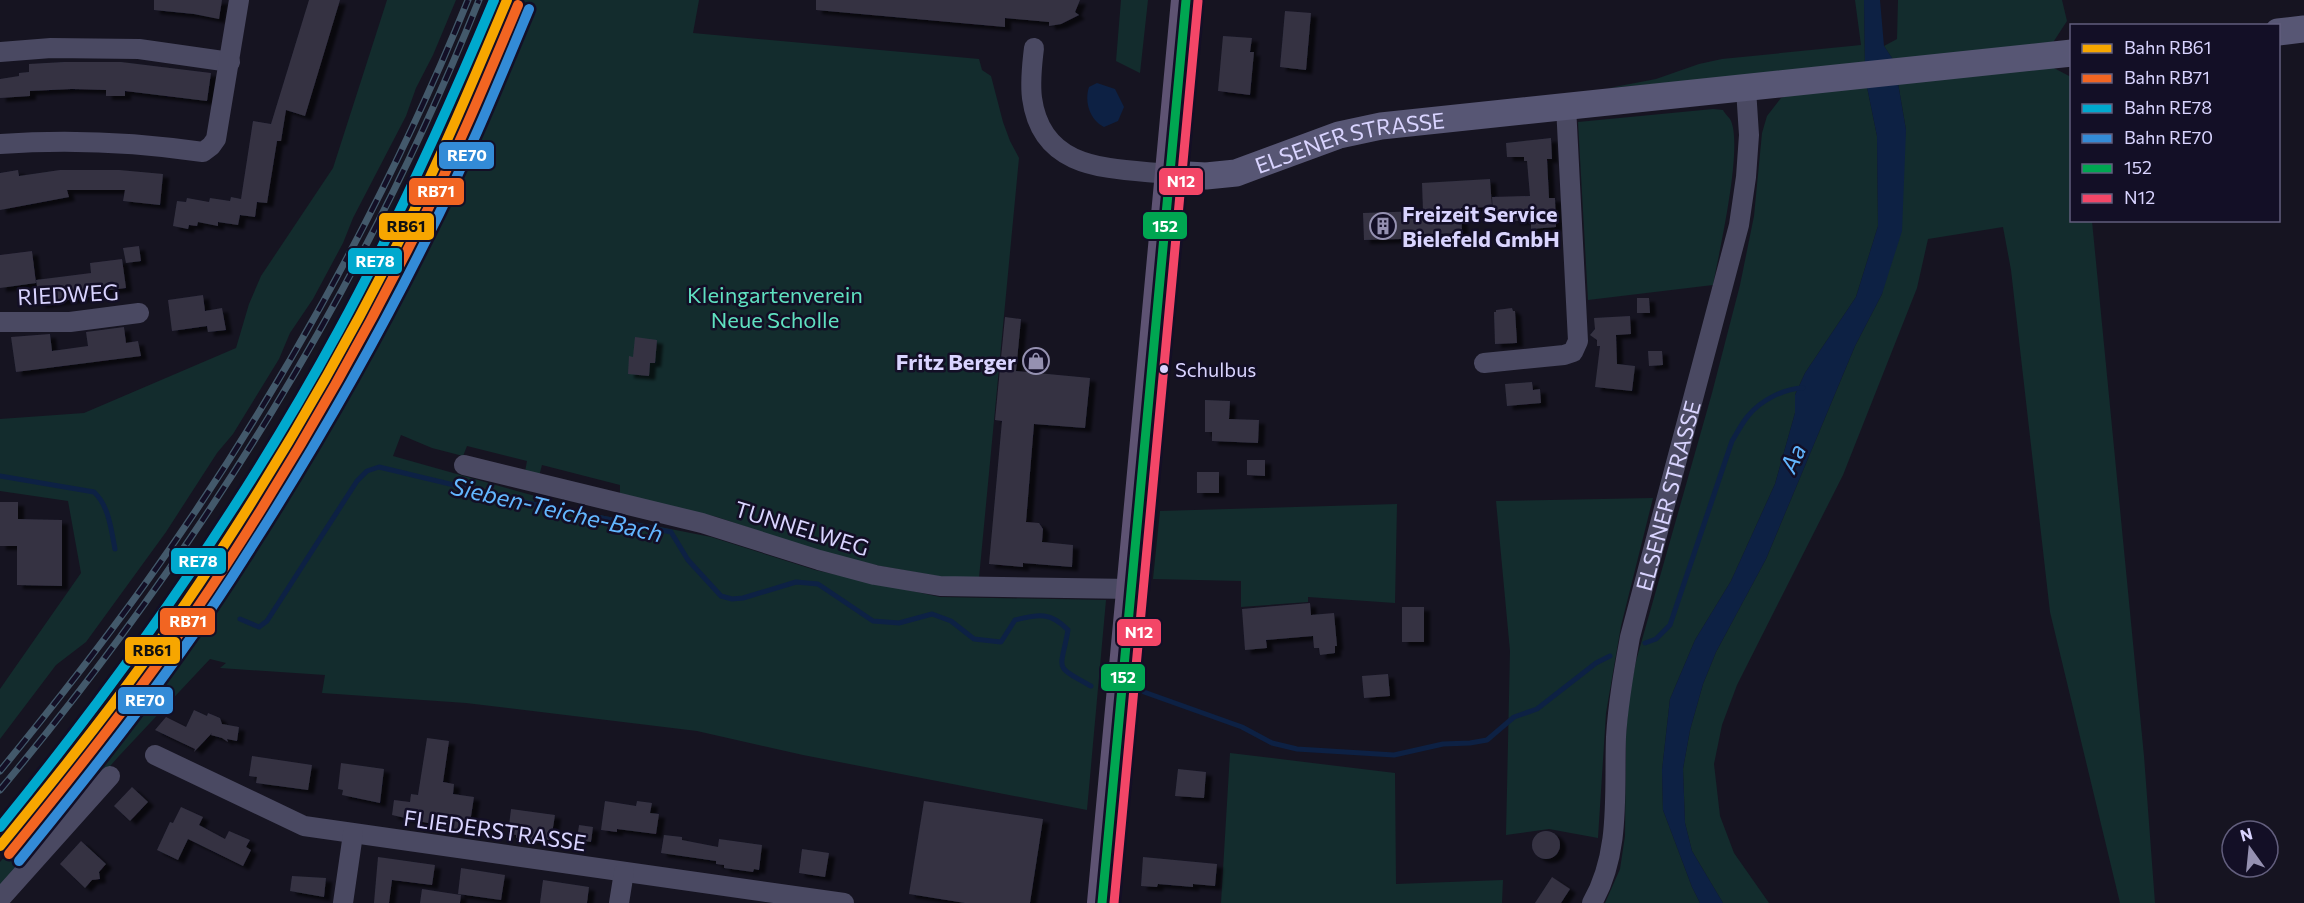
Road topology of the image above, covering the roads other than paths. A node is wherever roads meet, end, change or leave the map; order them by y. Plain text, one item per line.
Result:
1 (239, 0) edge
2 (1186, 0) edge
3 (2304, 29) edge
4 (2280, 32) edge
5 (1034, 48) dead end
6 (0, 52) edge
7 (2070, 53) edge
8 (230, 62) junction
9 (1746, 89) junction
10 (1566, 106) junction
11 (0, 144) edge
12 (1169, 174) junction
13 (139, 313) dead end
14 (0, 321) edge
15 (1484, 363) dead end
16 (464, 465) dead end
17 (1132, 589) junction
18 (155, 755) dead end
19 (110, 776) dead end
20 (353, 834) junction
21 (624, 872) junction
22 (0, 899) edge
23 (343, 903) edge
24 (620, 903) edge
25 (844, 903) edge
26 (1102, 903) edge
27 (1592, 903) edge

1 - 8 street
2 - 12 main road
3 - 4 main road
5 - 12 street
6 - 8 street
7 - 9 main road, ELSENER STRASSE
8 - 11 street
9 - 10 main road, ELSENER STRASSE
9 - 27 street, ELSENER STRASSE
10 - 12 main road, ELSENER STRASSE
10 - 15 street
12 - 17 main road
13 - 14 street, RIEDWEG
16 - 17 street, TUNNELWEG
17 - 26 main road
18 - 20 street, FLIEDERSTRASSE
19 - 22 street
20 - 21 street, FLIEDERSTRASSE
20 - 23 street
21 - 24 street
21 - 25 street, FLIEDERSTRASSE

